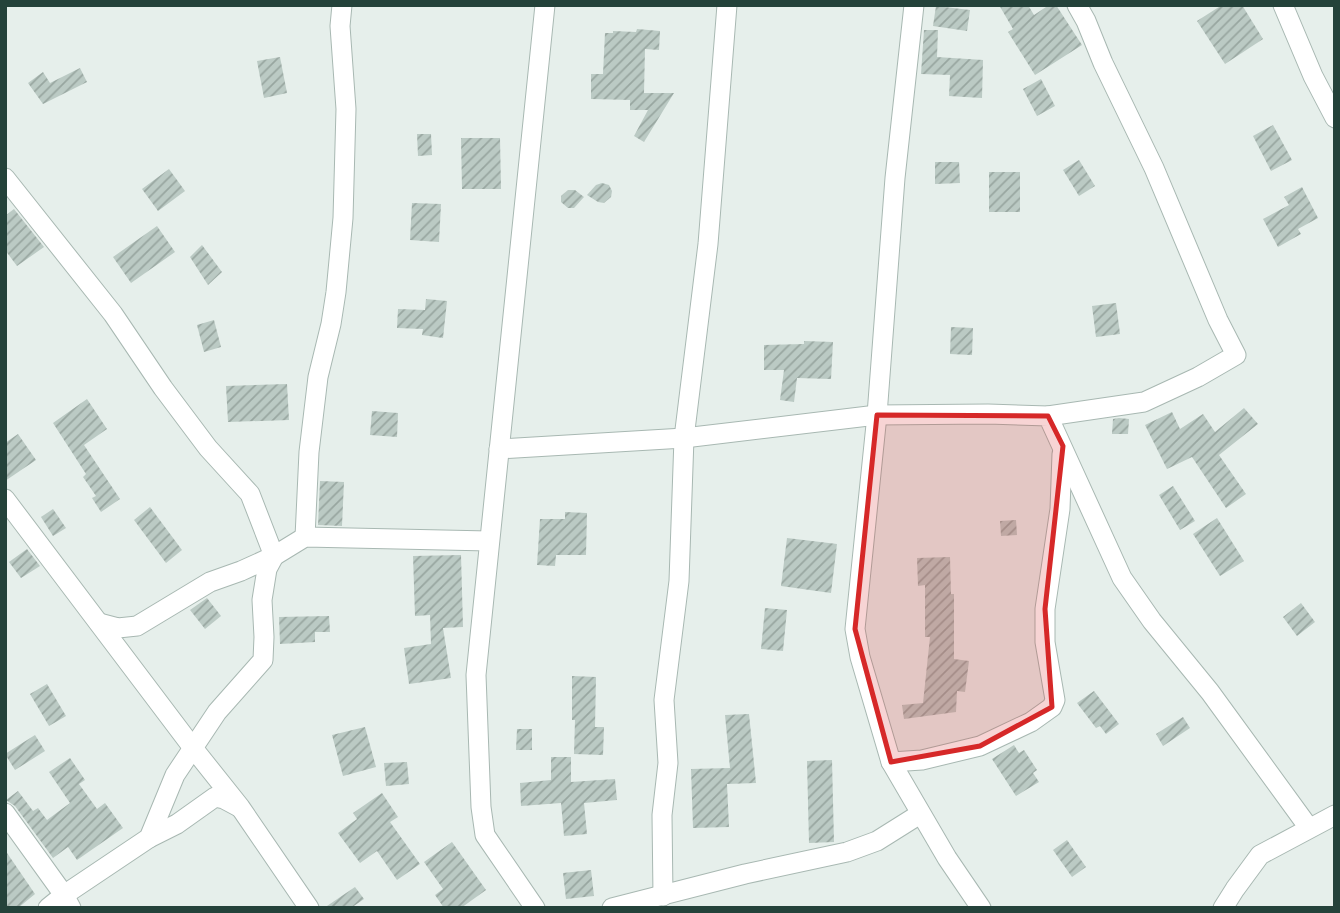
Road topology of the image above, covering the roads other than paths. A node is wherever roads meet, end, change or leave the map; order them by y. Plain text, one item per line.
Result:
1 (342, 5) edge
2 (545, 5) edge
3 (727, 5) edge
4 (915, 5) edge
5 (1077, 5) edge
6 (1283, 5) edge
7 (1335, 118) edge
8 (5, 178) edge
9 (877, 415) junction
10 (1048, 416) junction
11 (684, 438) junction
12 (1063, 446) junction
13 (499, 449) junction
14 (5, 499) edge
15 (306, 537) junction
16 (489, 541) junction
17 (274, 556) junction
18 (99, 623) junction
19 (193, 748) junction
20 (891, 762) junction
21 (240, 807) junction
22 (5, 813) edge
23 (920, 814) junction
24 (1335, 815) edge
25 (1309, 828) junction
26 (149, 838) junction
27 (663, 896) junction
28 (68, 901) edge
29 (48, 908) edge
30 (309, 908) edge
31 (535, 908) edge
32 (612, 908) edge
33 (981, 908) edge
34 (1223, 908) edge

1 - 15 street
2 - 13 street
3 - 11 street
4 - 9 street
5 - 10 street
6 - 7 street
8 - 17 street
9 - 10 street
9 - 11 street
9 - 20 street
10 - 12 street
11 - 13 street
11 - 27 street
12 - 20 street
12 - 25 street
13 - 16 street
14 - 18 street
15 - 16 street
15 - 17 street
16 - 31 street
17 - 18 street
17 - 19 street
18 - 19 street
19 - 21 street
19 - 26 street
20 - 23 street
21 - 26 street
21 - 30 street
22 - 28 street
23 - 27 street
23 - 33 street
24 - 25 street
25 - 34 street
26 - 28 street
27 - 32 street
28 - 29 street

